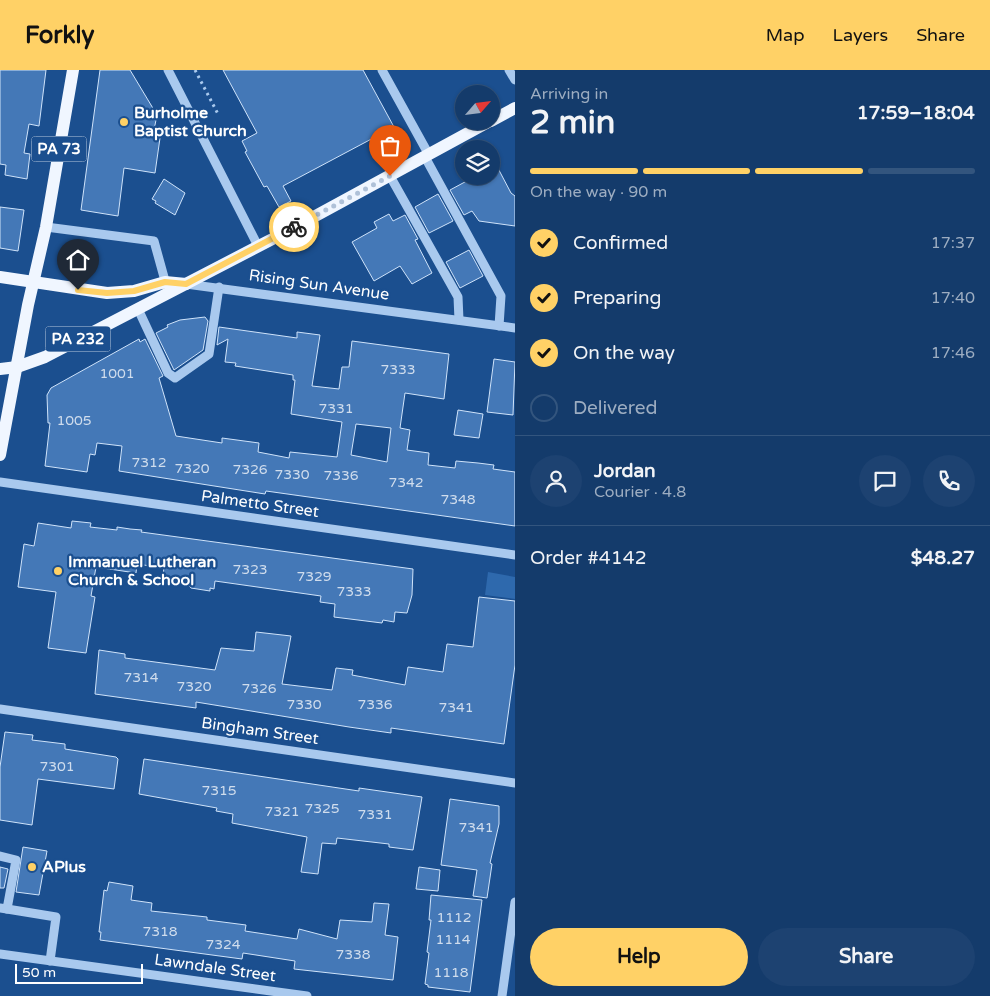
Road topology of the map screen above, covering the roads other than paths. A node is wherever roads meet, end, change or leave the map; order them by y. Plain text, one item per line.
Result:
1 (73, 70) edge
2 (168, 70) edge
3 (382, 70) edge
4 (509, 70) edge
5 (515, 80) edge
6 (515, 108) edge
7 (500, 116) edge
8 (475, 130) edge
9 (427, 156) junction
10 (390, 176) junction
11 (46, 228) junction
12 (258, 246) junction
13 (0, 276) edge
14 (33, 282) junction
15 (186, 284) junction
16 (219, 287) junction
17 (167, 288) junction
18 (138, 309) junction
19 (459, 320) junction
20 (499, 326) junction
21 (515, 328) edge
22 (17, 367) junction
23 (0, 369) edge
24 (2, 436) edge
25 (0, 452) edge
26 (0, 482) edge
27 (515, 555) edge
28 (0, 709) edge
29 (515, 783) edge
30 (0, 856) edge
31 (515, 902) edge
32 (4, 908) edge
33 (0, 954) edge
34 (50, 961) junction
35 (307, 996) edge
36 (502, 996) edge

1 - 11 main road, PA 73
2 - 12 street
3 - 9 street
4 - 5 street
6 - 7 main road
8 - 9 main road
9 - 10 main road
9 - 20 street
10 - 12 main road
10 - 19 street
11 - 14 main road, PA 73
11 - 17 street
12 - 15 main road
13 - 14 main road, Rising Sun Avenue
14 - 17 main road, Rising Sun Avenue
14 - 22 main road, PA 73
15 - 16 street, Rising Sun Avenue
15 - 17 main road, Rising Sun Avenue
16 - 18 street
16 - 19 street, Rising Sun Avenue
17 - 18 main road, PA 232
18 - 22 main road, PA 232
19 - 20 street, Rising Sun Avenue
20 - 21 street, Rising Sun Avenue
22 - 23 main road, PA 232
22 - 24 main road, PA 73
24 - 25 main road, PA 73
26 - 27 street, Palmetto Street
28 - 29 street, Bingham Street
30 - 32 street
31 - 36 street
32 - 34 street
33 - 34 street, Lawndale Street
34 - 35 street, Lawndale Street

